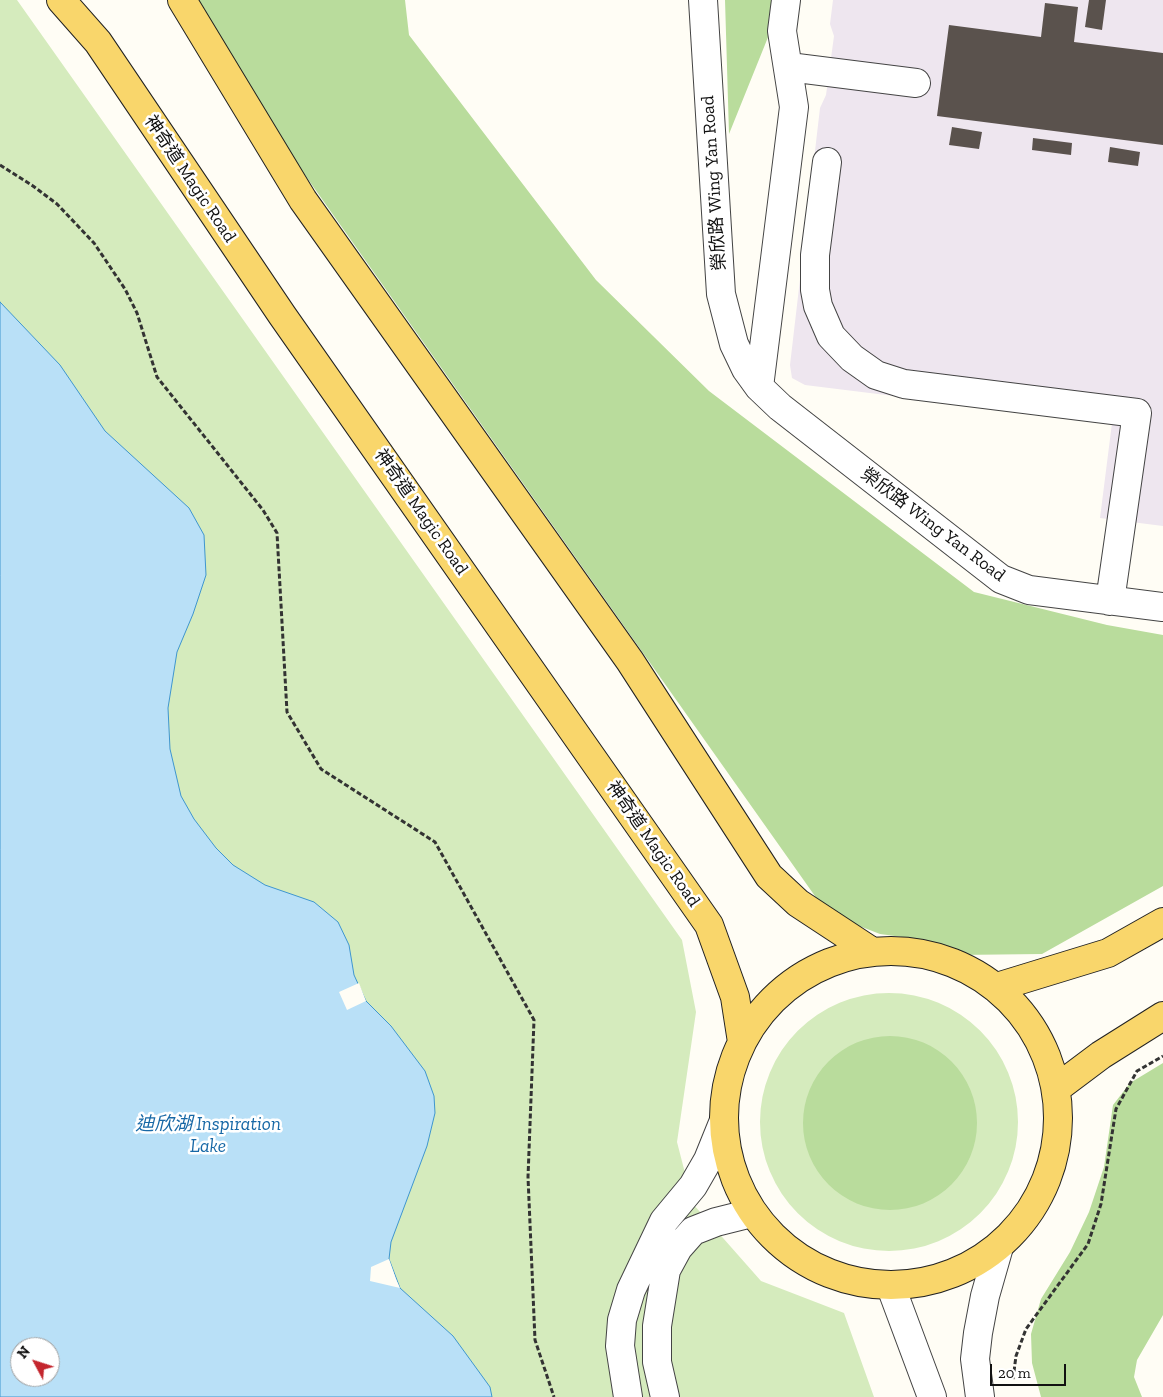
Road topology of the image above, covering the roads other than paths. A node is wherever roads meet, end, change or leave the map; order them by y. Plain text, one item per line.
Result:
1 (62, 0) edge
2 (182, 0) edge
3 (703, 0) edge
4 (786, 0) edge
5 (789, 67) junction
6 (916, 84) dead end
7 (827, 162) dead end
8 (759, 386) junction
9 (1110, 601) junction
10 (1163, 607) edge
11 (1163, 922) edge
12 (871, 952) junction
13 (997, 987) junction
14 (1163, 1016) edge
15 (742, 1042) junction
16 (1057, 1088) junction
17 (723, 1123) junction
18 (752, 1213) junction
19 (999, 1247) junction
20 (891, 1287) junction
21 (628, 1397) edge
22 (665, 1397) edge
23 (932, 1397) edge
24 (980, 1397) edge

1 - 15 main road, 神奇道 Magic Road
2 - 12 main road
3 - 8 street, 榮欣路 Wing Yan Road
4 - 5 street
5 - 6 street
5 - 8 street
7 - 9 street
8 - 9 street, 榮欣路 Wing Yan Road
9 - 10 street, 榮欣路 Wing Yan Road
11 - 13 main road
12 - 13 main road
12 - 15 main road
13 - 16 main road
14 - 16 main road
15 - 17 main road
16 - 19 main road
17 - 18 main road
17 - 21 street
18 - 20 main road
18 - 22 street
19 - 20 main road
19 - 24 street
20 - 23 street

